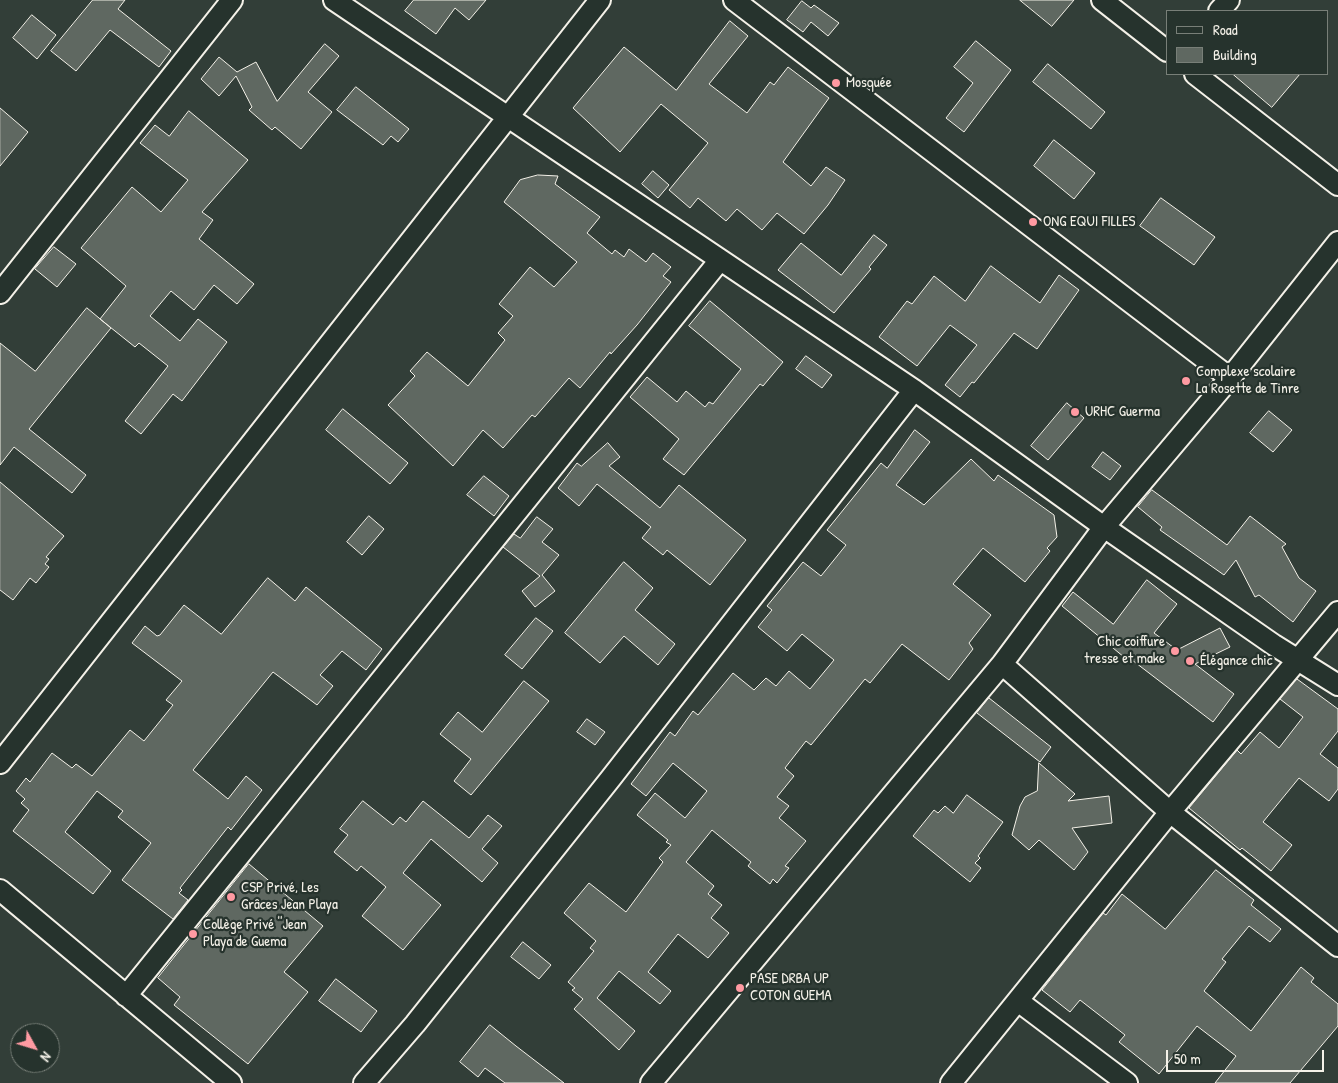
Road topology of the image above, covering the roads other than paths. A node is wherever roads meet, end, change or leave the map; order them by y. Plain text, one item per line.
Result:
1 (232, 0) edge
2 (334, 0) edge
3 (600, 0) edge
4 (734, 0) edge
5 (1102, 0) edge
6 (1229, 0) edge
7 (1220, 10) edge
8 (1166, 50) edge
9 (1196, 75) edge
10 (507, 115) junction
11 (1338, 185) edge
12 (1338, 242) edge
13 (720, 260) junction
14 (0, 293) edge
15 (1230, 378) junction
16 (914, 390) junction
17 (1104, 527) junction
18 (1338, 612) edge
19 (1298, 659) junction
20 (1002, 664) junction
21 (1338, 685) edge
22 (0, 763) edge
23 (1170, 812) junction
24 (0, 890) edge
25 (1338, 946) edge
26 (126, 996) junction
27 (1018, 1001) junction
28 (231, 1083) edge
29 (364, 1083) edge
30 (651, 1083) edge
31 (951, 1083) edge
32 (1127, 1083) edge

1 - 14 street
2 - 10 street
3 - 10 street
4 - 15 street
5 - 8 street
6 - 7 street
9 - 11 street
10 - 13 street
10 - 22 street
12 - 15 street
13 - 16 street
13 - 26 street
15 - 17 street
16 - 17 street
16 - 29 street
17 - 19 street
17 - 20 street
18 - 19 street
19 - 21 street
19 - 23 street
20 - 23 street
20 - 30 street
23 - 25 street
23 - 27 street
24 - 26 street
26 - 28 street
27 - 31 street
27 - 32 street

